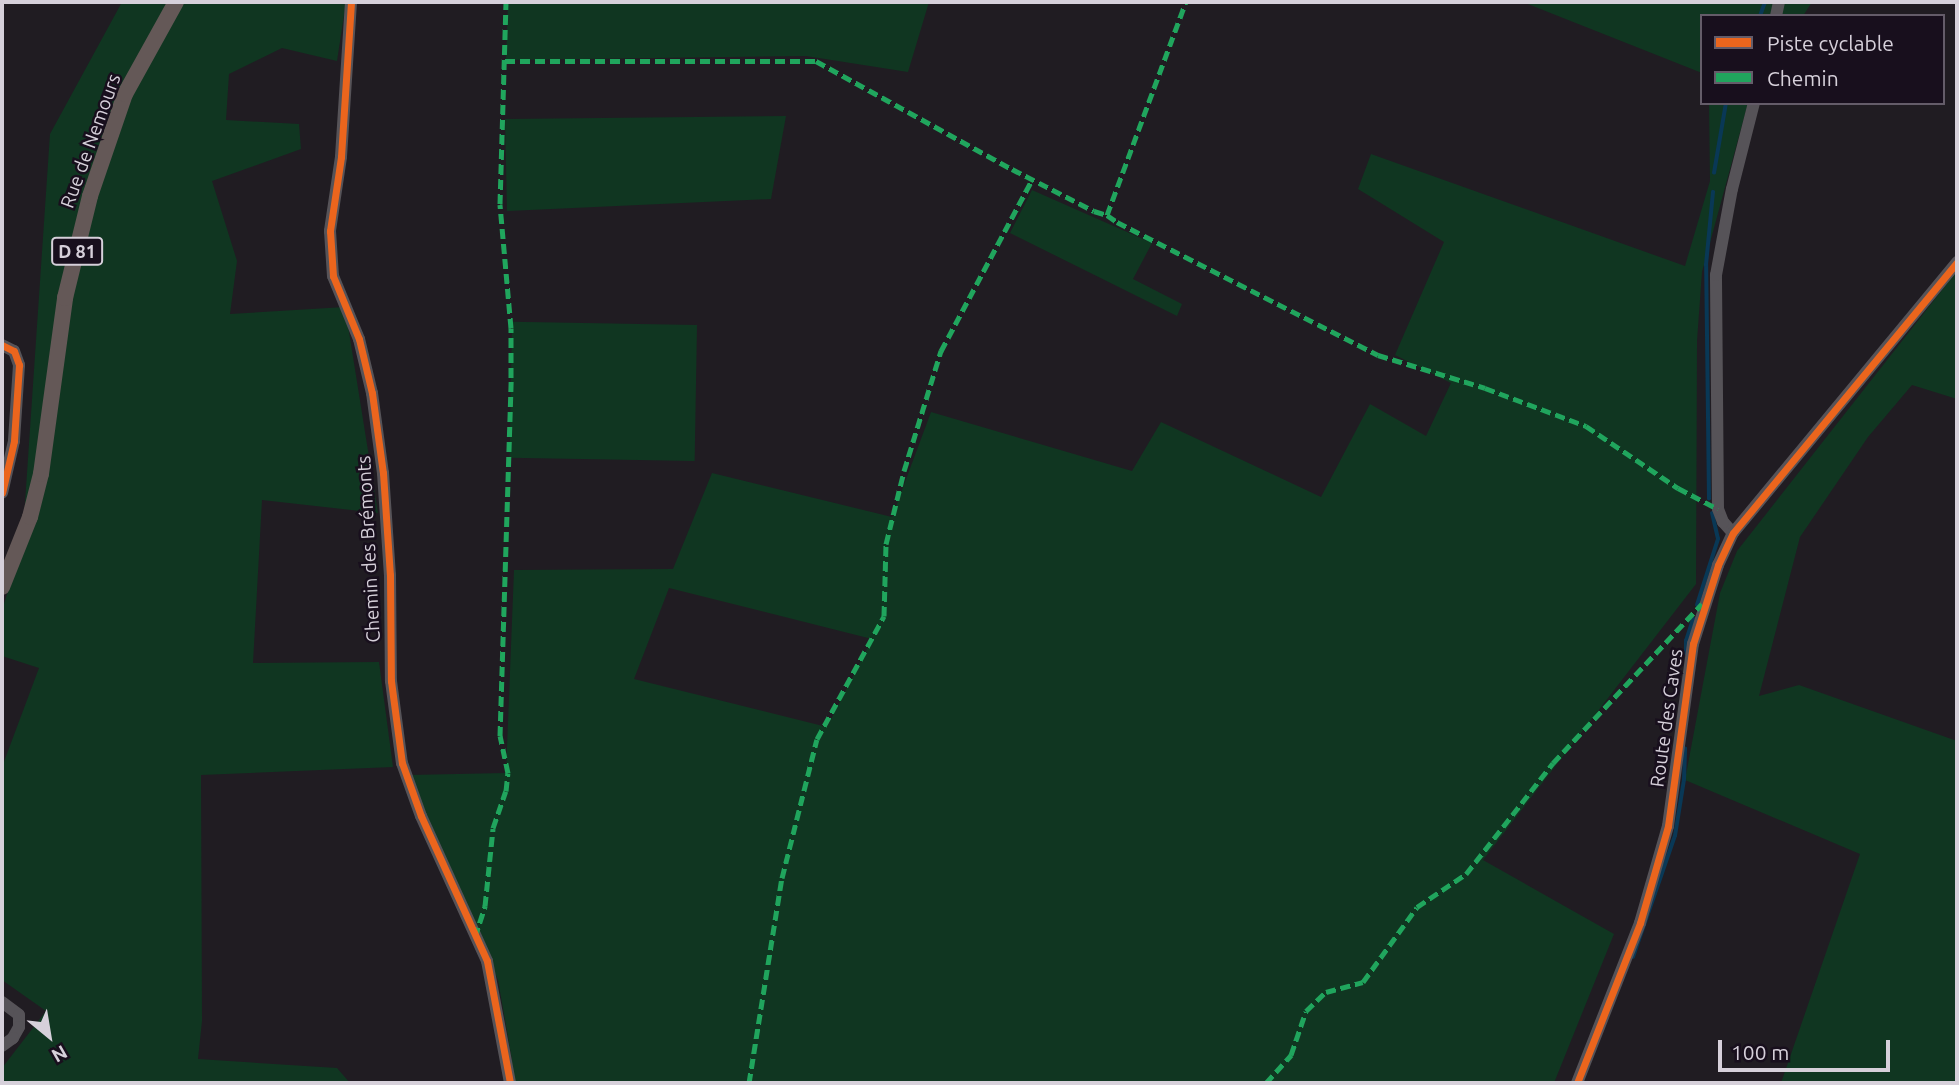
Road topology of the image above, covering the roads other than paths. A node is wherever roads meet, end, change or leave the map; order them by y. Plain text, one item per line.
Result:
1 (176, 2) edge
2 (351, 2) edge
3 (1753, 105) edge
4 (1957, 262) edge
5 (2, 345) edge
6 (2, 494) edge
7 (1733, 533) junction
8 (2, 587) edge
9 (2, 1002) edge
10 (2, 1046) edge
11 (510, 1083) edge
12 (1577, 1083) edge

1 - 8 main road, Rue de Nemours / D 81
2 - 11 street, Chemin des Brémonts
3 - 7 street
4 - 7 street, Route des Caves
5 - 6 street
7 - 12 street, Route des Caves
9 - 10 street

